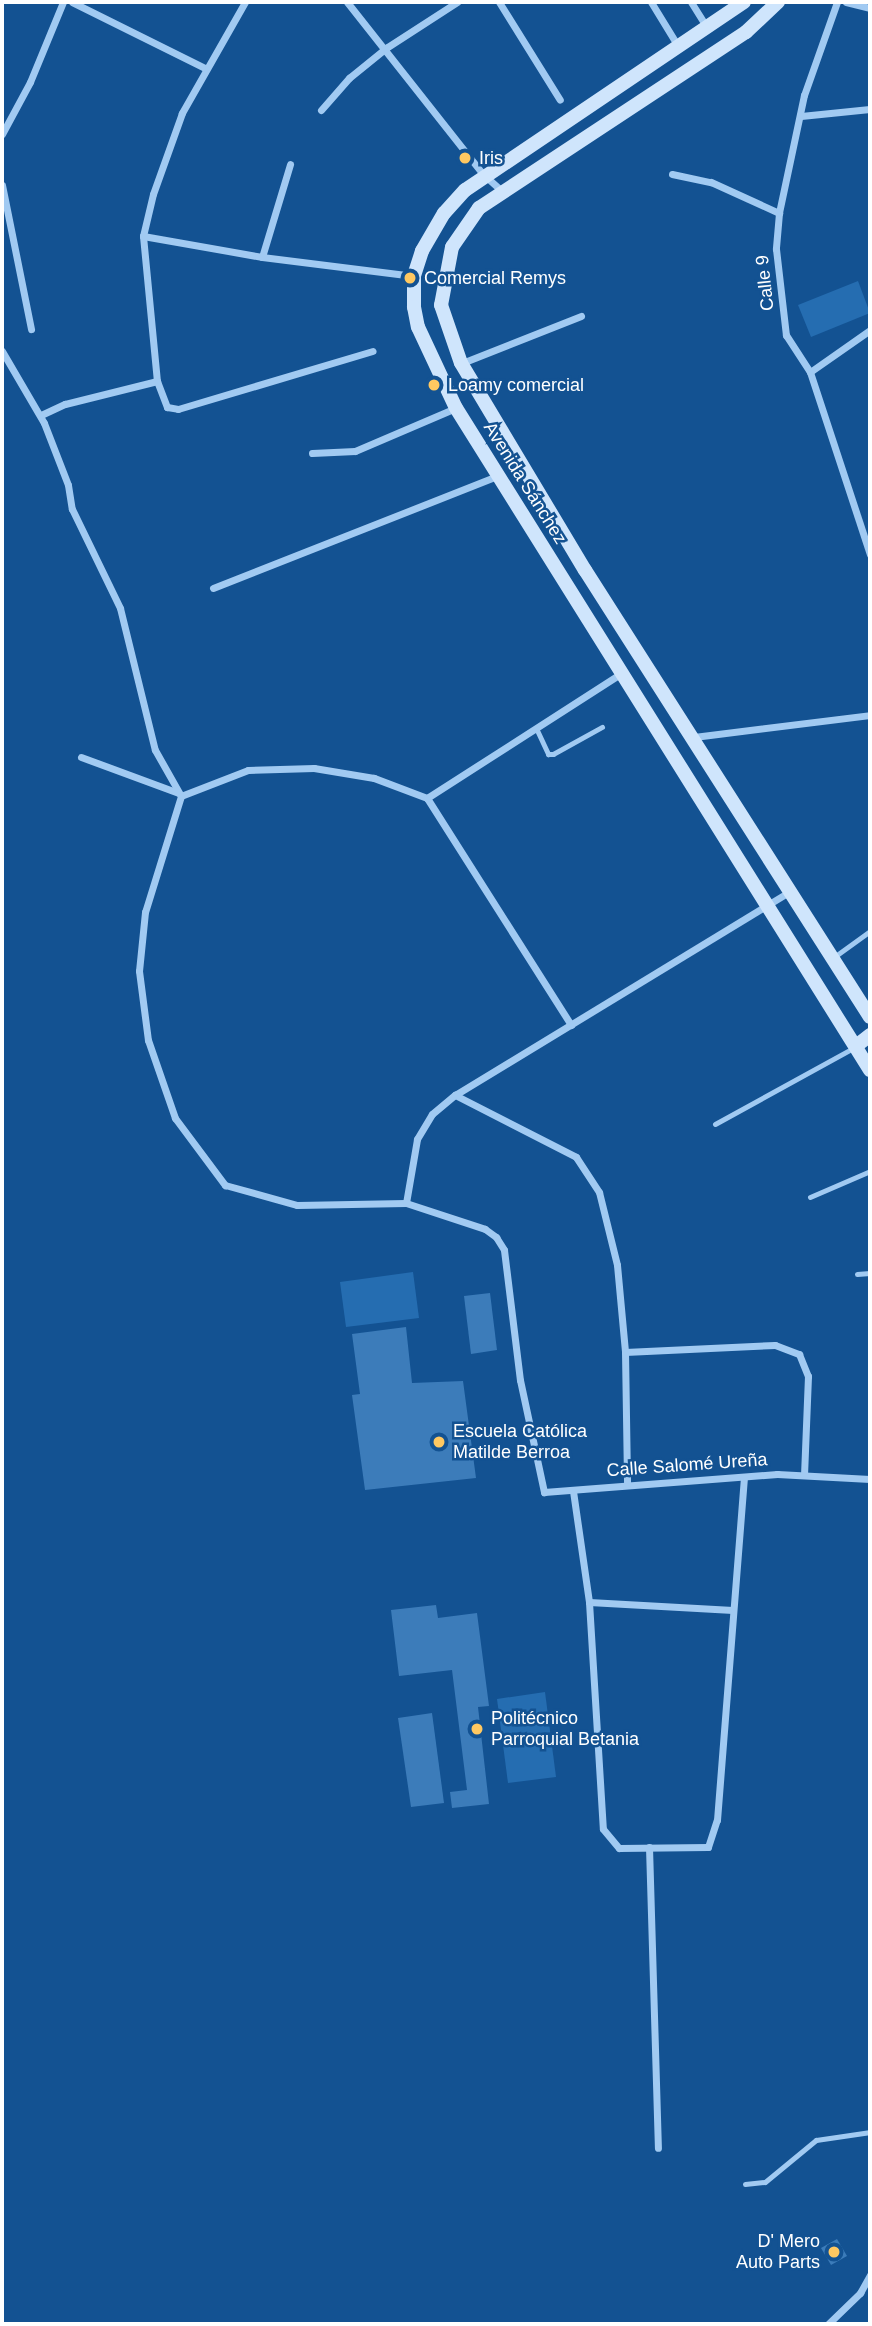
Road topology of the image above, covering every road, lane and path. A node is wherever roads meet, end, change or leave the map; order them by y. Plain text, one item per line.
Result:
1 (64, 2) edge
2 (72, 2) edge
3 (245, 2) edge
4 (347, 2) edge
5 (457, 2) edge
6 (499, 2) edge
7 (652, 2) edge
8 (691, 2) edge
9 (744, 2) edge
10 (778, 2) edge
11 (837, 2) edge
12 (846, 2) edge
13 (870, 8) edge
14 (709, 30) junction
15 (386, 48) junction
16 (680, 50) junction
17 (205, 68) junction
18 (560, 100) dead end
19 (870, 109) edge
20 (321, 110) dead end
21 (801, 116) junction
22 (2, 134) edge
23 (290, 164) dead end
24 (483, 174) junction
25 (673, 174) dead end
26 (2, 185) edge
27 (501, 190) junction
28 (779, 213) junction
29 (143, 236) junction
30 (262, 257) junction
31 (414, 276) junction
32 (581, 316) dead end
33 (31, 329) dead end
34 (870, 330) edge
35 (2, 351) edge
36 (373, 351) dead end
37 (461, 363) junction
38 (810, 372) junction
39 (157, 381) junction
40 (456, 408) junction
41 (41, 415) junction
42 (312, 453) dead end
43 (498, 476) junction
44 (867, 534) edge
45 (870, 554) edge
46 (213, 588) dead end
47 (621, 674) junction
48 (870, 715) edge
49 (602, 727) dead end
50 (536, 728) junction
51 (694, 737) junction
52 (81, 757) dead end
53 (180, 795) junction
54 (427, 798) junction
55 (789, 892) junction
56 (765, 906) junction
57 (870, 931) edge
58 (832, 959) junction
59 (870, 1017) edge
60 (571, 1025) junction
61 (870, 1035) edge
62 (856, 1046) junction
63 (870, 1070) edge
64 (454, 1095) junction
65 (715, 1124) dead end
66 (870, 1171) edge
67 (810, 1198) dead end
68 (406, 1203) junction
69 (870, 1273) edge
70 (857, 1274) dead end
71 (625, 1352) junction
72 (804, 1475) junction
73 (744, 1478) junction
74 (870, 1479) edge
75 (627, 1483) junction
76 (573, 1491) junction
77 (589, 1602) junction
78 (733, 1610) junction
79 (649, 1847) junction
80 (870, 2132) edge
81 (659, 2148) dead end
82 (745, 2184) dead end
83 (870, 2275) edge
84 (828, 2324) edge

1 - 22 street
2 - 17 street
3 - 17 street
4 - 15 street
5 - 15 street
6 - 18 street
7 - 16 street
8 - 14 street
9 - 14 street, Avenida Sánchez
10 - 27 street, Avenida Sánchez
11 - 21 street, Calle 9
12 - 13 street
14 - 16 street, Avenida Sánchez
15 - 20 street
15 - 24 street
16 - 24 street, Avenida Sánchez
17 - 29 street
19 - 21 street
21 - 28 street, Calle 9
23 - 30 street
24 - 27 street
24 - 31 street, Avenida Sánchez
25 - 28 street
26 - 33 street
27 - 37 street, Avenida Sánchez
28 - 38 street, Calle 9
29 - 30 street
29 - 39 street
30 - 31 street
31 - 40 street, Avenida Sánchez
32 - 37 street
34 - 38 street
35 - 41 street
36 - 39 street
37 - 51 street, Avenida Sánchez
38 - 44 street, Calle 9
39 - 41 street
40 - 42 street
40 - 43 street, Avenida Sánchez
41 - 53 street
43 - 46 street
43 - 47 street, Avenida Sánchez
44 - 45 street, Calle 9
47 - 50 street
47 - 56 street, Avenida Sánchez
48 - 51 street
49 - 50 lane
50 - 54 street
51 - 55 street, Avenida Sánchez
52 - 53 street
53 - 54 street
53 - 68 street, Calle Salomé Ureña
54 - 60 street
55 - 56 street
55 - 58 street, Avenida Sánchez
56 - 60 street
56 - 62 street, Avenida Sánchez
57 - 58 lane
58 - 59 street, Avenida Sánchez
60 - 64 street
61 - 62 street
62 - 63 street, Avenida Sánchez
62 - 65 lane
64 - 68 street
64 - 71 street
66 - 67 lane
68 - 76 street, Calle Salomé Ureña
69 - 70 lane
71 - 72 street
71 - 75 street
72 - 73 street, Calle Salomé Ureña
72 - 74 street, Calle Salomé Ureña
73 - 75 street, Calle Salomé Ureña
73 - 78 street
75 - 76 street, Calle Salomé Ureña
76 - 77 street
77 - 78 street
77 - 79 street
78 - 79 street
79 - 81 street
80 - 82 lane
83 - 84 street

